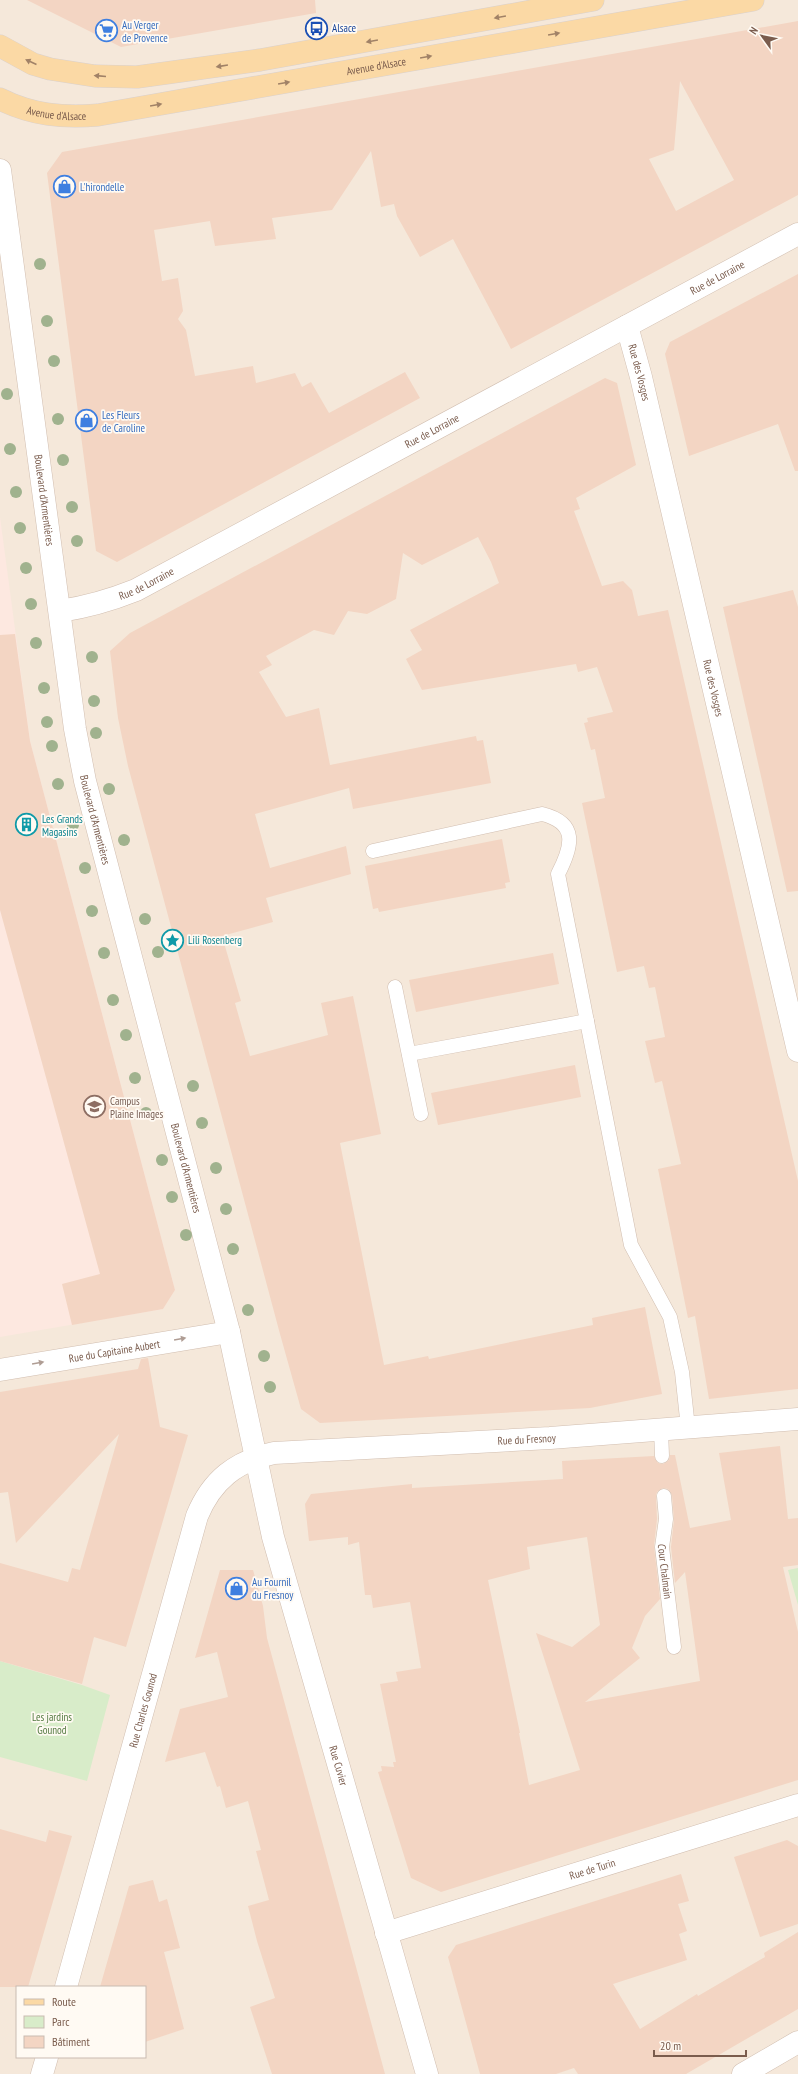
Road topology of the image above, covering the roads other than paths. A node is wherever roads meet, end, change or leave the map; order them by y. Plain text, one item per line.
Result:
1 (593, 0) edge
2 (753, 0) edge
3 (0, 46) edge
4 (0, 98) edge
5 (0, 170) edge
6 (798, 234) edge
7 (7, 282) edge
8 (627, 326) junction
9 (60, 611) junction
10 (373, 851) dead end
11 (395, 987) dead end
12 (587, 1021) junction
13 (798, 1051) edge
14 (409, 1054) junction
15 (421, 1114) dead end
16 (229, 1332) junction
17 (0, 1370) edge
18 (798, 1419) edge
19 (688, 1428) junction
20 (660, 1430) junction
21 (662, 1456) dead end
22 (254, 1457) junction
23 (664, 1496) dead end
24 (674, 1647) dead end
25 (798, 1805) edge
26 (386, 1933) junction
27 (66, 1986) edge
28 (798, 2042) edge
29 (47, 2058) edge
30 (42, 2074) edge
31 (427, 2074) edge
32 (743, 2074) edge

1 -> 3 main road
4 -> 2 main road, Avenue d'Alsace
5 - 7 street, Boulevard d'Armentières
6 - 8 street, Rue de Lorraine
7 - 9 street, Boulevard d'Armentières
8 - 9 street, Rue de Lorraine
8 - 13 street, Rue des Vosges
9 - 16 street, Boulevard d'Armentières
10 - 12 lane
11 - 14 lane
12 - 14 lane
12 - 19 lane
14 - 15 lane
17 -> 16 street, Rue du Capitaine Aubert
16 - 22 street, Boulevard d'Armentières
18 - 19 street, Rue du Fresnoy
19 - 20 street, Rue du Fresnoy
20 - 21 lane
20 - 22 street, Rue du Fresnoy
22 - 26 street, Rue Cuvier
22 - 27 street, Rue Charles Gounod
23 - 24 lane, Cour Chalmain
25 - 26 street, Rue de Turin
26 - 31 street, Rue Cuvier
28 - 32 street
29 - 30 street

